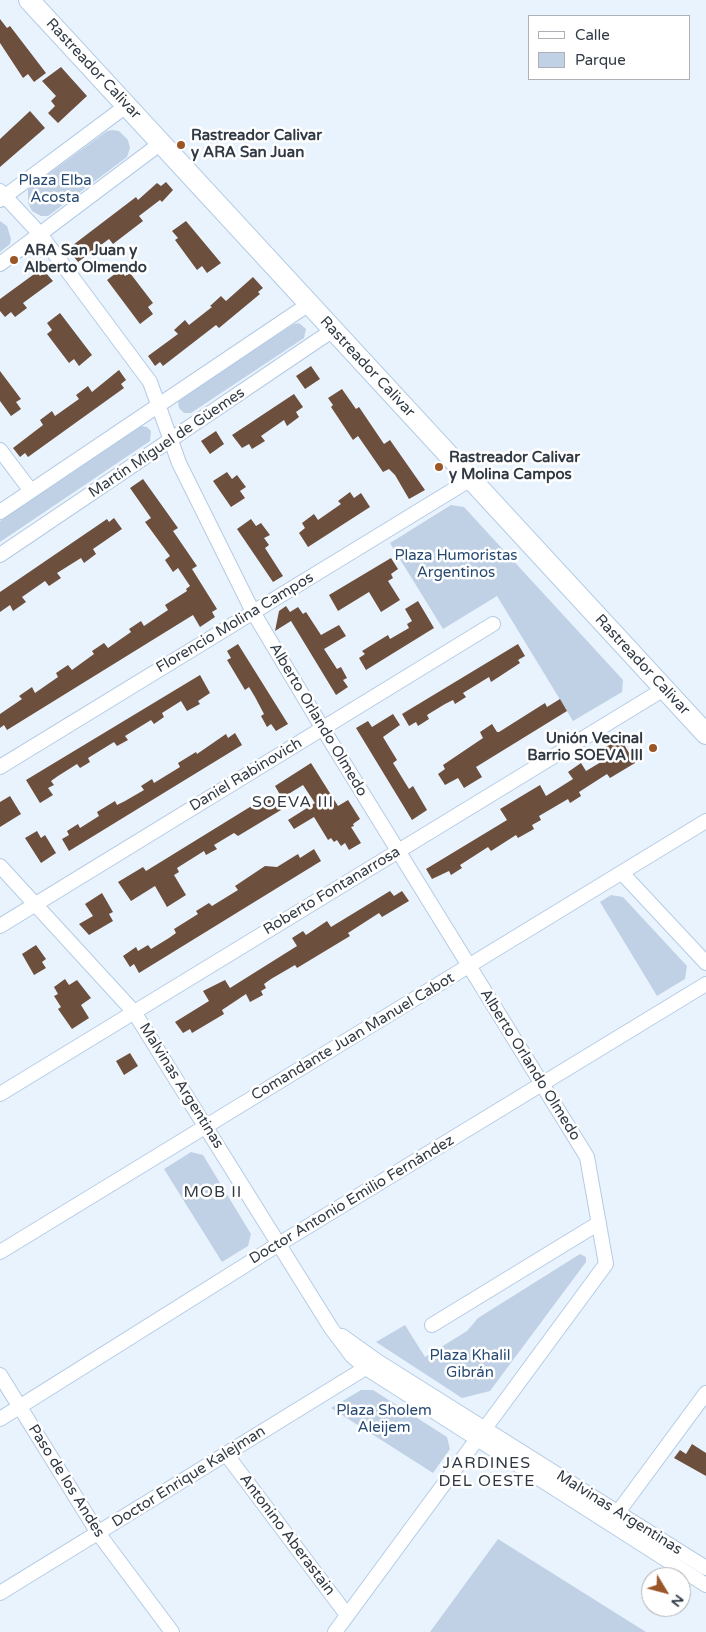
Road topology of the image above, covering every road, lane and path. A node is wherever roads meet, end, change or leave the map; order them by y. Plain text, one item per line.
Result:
1 (29, 0) edge
2 (126, 106) junction
3 (161, 144) junction
4 (2, 196) edge
5 (40, 234) junction
6 (0, 264) edge
7 (309, 304) junction
8 (333, 330) junction
9 (158, 405) junction
10 (170, 440) junction
11 (0, 450) edge
12 (471, 479) junction
13 (31, 492) junction
14 (0, 512) edge
15 (0, 555) edge
16 (253, 612) junction
17 (493, 624) dead end
18 (664, 689) junction
19 (322, 728) junction
20 (706, 734) edge
21 (0, 767) edge
22 (706, 821) edge
23 (398, 851) junction
24 (0, 866) edge
25 (622, 872) junction
26 (36, 904) junction
27 (0, 926) edge
28 (706, 963) edge
29 (469, 966) junction
30 (706, 984) edge
31 (134, 1012) junction
32 (542, 1085) junction
33 (0, 1094) edge
34 (206, 1126) junction
35 (599, 1223) junction
36 (279, 1244) junction
37 (0, 1252) edge
38 (432, 1325) dead end
39 (371, 1364) junction
40 (0, 1375) edge
41 (706, 1393) edge
42 (20, 1407) junction
43 (0, 1419) edge
44 (481, 1434) junction
45 (226, 1454) junction
46 (614, 1518) junction
47 (98, 1533) junction
48 (706, 1568) edge
49 (706, 1585) edge
50 (0, 1593) edge
51 (347, 1616) junction
52 (172, 1632) edge
53 (335, 1632) edge

1 - 2 main road, Rastreador Calivar
2 - 3 main road, Rastreador Calivar
2 - 4 street
3 - 5 street
3 - 7 main road, Rastreador Calivar
4 - 5 street, Alberto Orlando Olmedo
5 - 6 street
5 - 9 street, Alberto Orlando Olmedo
7 - 8 main road, Rastreador Calivar
7 - 9 street
8 - 10 street, Martín Miguel de Güemes
8 - 12 main road, Rastreador Calivar
9 - 10 street, Alberto Orlando Olmedo
9 - 13 street
10 - 15 street, Martín Miguel de Güemes
10 - 16 street, Alberto Orlando Olmedo
11 - 13 street
12 - 16 street, Florencio Molina Campos
12 - 18 main road, Rastreador Calivar
13 - 14 street
16 - 19 street, Alberto Orlando Olmedo
16 - 21 street, Florencio Molina Campos
17 - 19 street, Daniel Rabinovich
18 - 20 main road, Rastreador Calivar
18 - 23 street, Roberto Fontanarrosa
19 - 23 street, Alberto Orlando Olmedo
19 - 26 street, Daniel Rabinovich
22 - 25 street, Comandante Juan Manuel Cabot
23 - 29 street, Alberto Orlando Olmedo
23 - 31 street, Roberto Fontanarrosa
24 - 26 street, Malvinas Argentinas
25 - 28 street
25 - 29 street, Comandante Juan Manuel Cabot
26 - 27 street, Daniel Rabinovich
26 - 31 street, Malvinas Argentinas
29 - 32 street, Alberto Orlando Olmedo
29 - 34 street, Comandante Juan Manuel Cabot
30 - 32 street, Doctor Antonio Emilio Fernández
31 - 33 street, Roberto Fontanarrosa
31 - 34 street, Malvinas Argentinas
32 - 35 street, Alberto Orlando Olmedo
32 - 36 street, Doctor Antonio Emilio Fernández
34 - 36 street, Malvinas Argentinas
34 - 37 street, Comandante Juan Manuel Cabot
35 - 38 street
35 - 44 street, Alberto Orlando Olmedo
36 - 39 street, Malvinas Argentinas
36 - 42 street, Doctor Antonio Emilio Fernández
39 - 44 street, Malvinas Argentinas
39 - 45 street, Doctor Enrique Kalejman
40 - 42 street, Paso de los Andes
41 - 46 street
42 - 43 street, Doctor Antonio Emilio Fernández
42 - 47 street, Paso de los Andes
44 - 46 street, Malvinas Argentinas
44 - 51 street
45 - 47 street, Doctor Enrique Kalejman
45 - 51 street, Antonino Aberastain
46 - 48 street, Malvinas Argentinas
46 - 49 street, Malvinas Argentinas
47 - 50 street, Doctor Enrique Kalejman
47 - 52 street, Paso de los Andes
51 - 53 street

